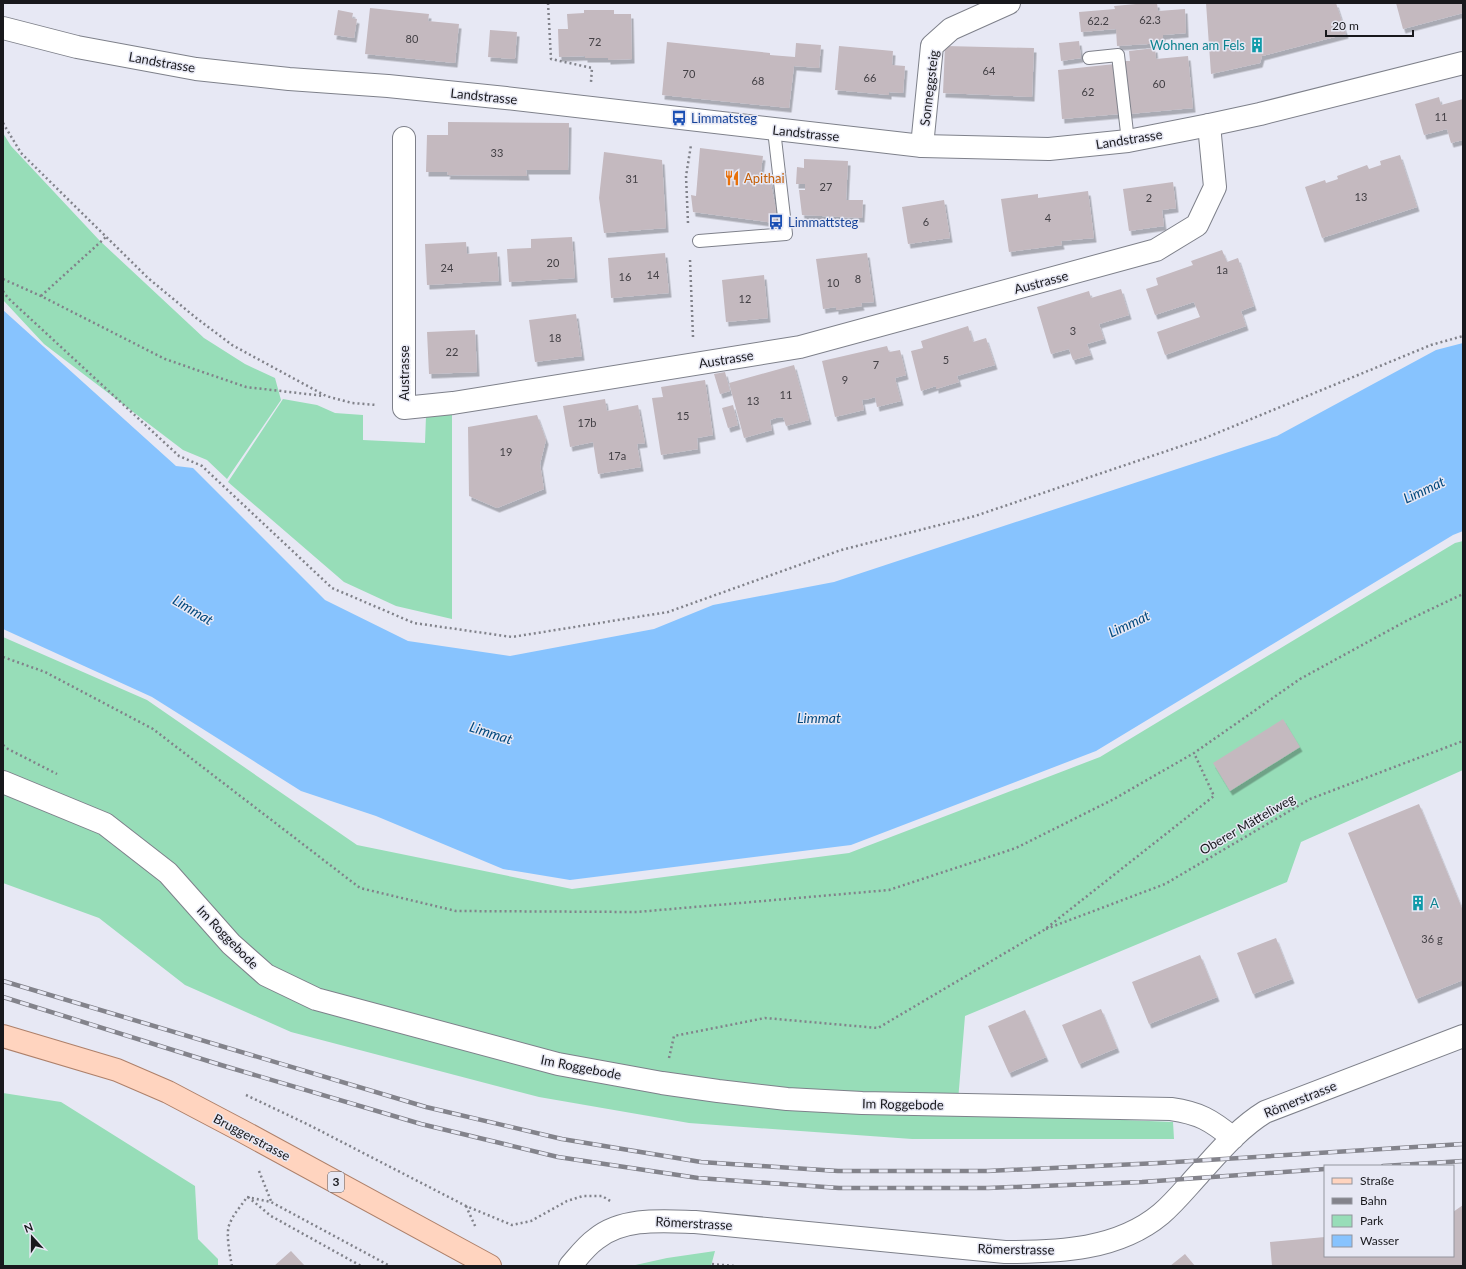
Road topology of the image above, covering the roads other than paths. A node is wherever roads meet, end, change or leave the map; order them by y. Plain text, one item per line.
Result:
1 (1009, 3) edge
2 (3, 28) edge
3 (1089, 58) dead end
4 (1463, 63) edge
5 (1209, 125) junction
6 (774, 130) junction
7 (404, 138) dead end
8 (1128, 141) junction
9 (922, 146) junction
10 (699, 241) dead end
11 (3, 782) edge
12 (3, 1036) edge
13 (1463, 1036) edge
14 (1232, 1138) junction
15 (490, 1266) edge
16 (570, 1266) edge

1 - 9 street, Sonneggsteig
2 - 6 street, Landstrasse
3 - 8 lane
4 - 5 street, Landstrasse
5 - 7 street, Austrasse
5 - 8 street, Landstrasse
6 - 9 street, Landstrasse
6 - 10 lane
8 - 9 street, Landstrasse
11 - 14 street, Im Roggebode
12 - 15 main road, Bruggerstrasse / 3
13 - 14 street, Römerstrasse
14 - 16 street, Römerstrasse

